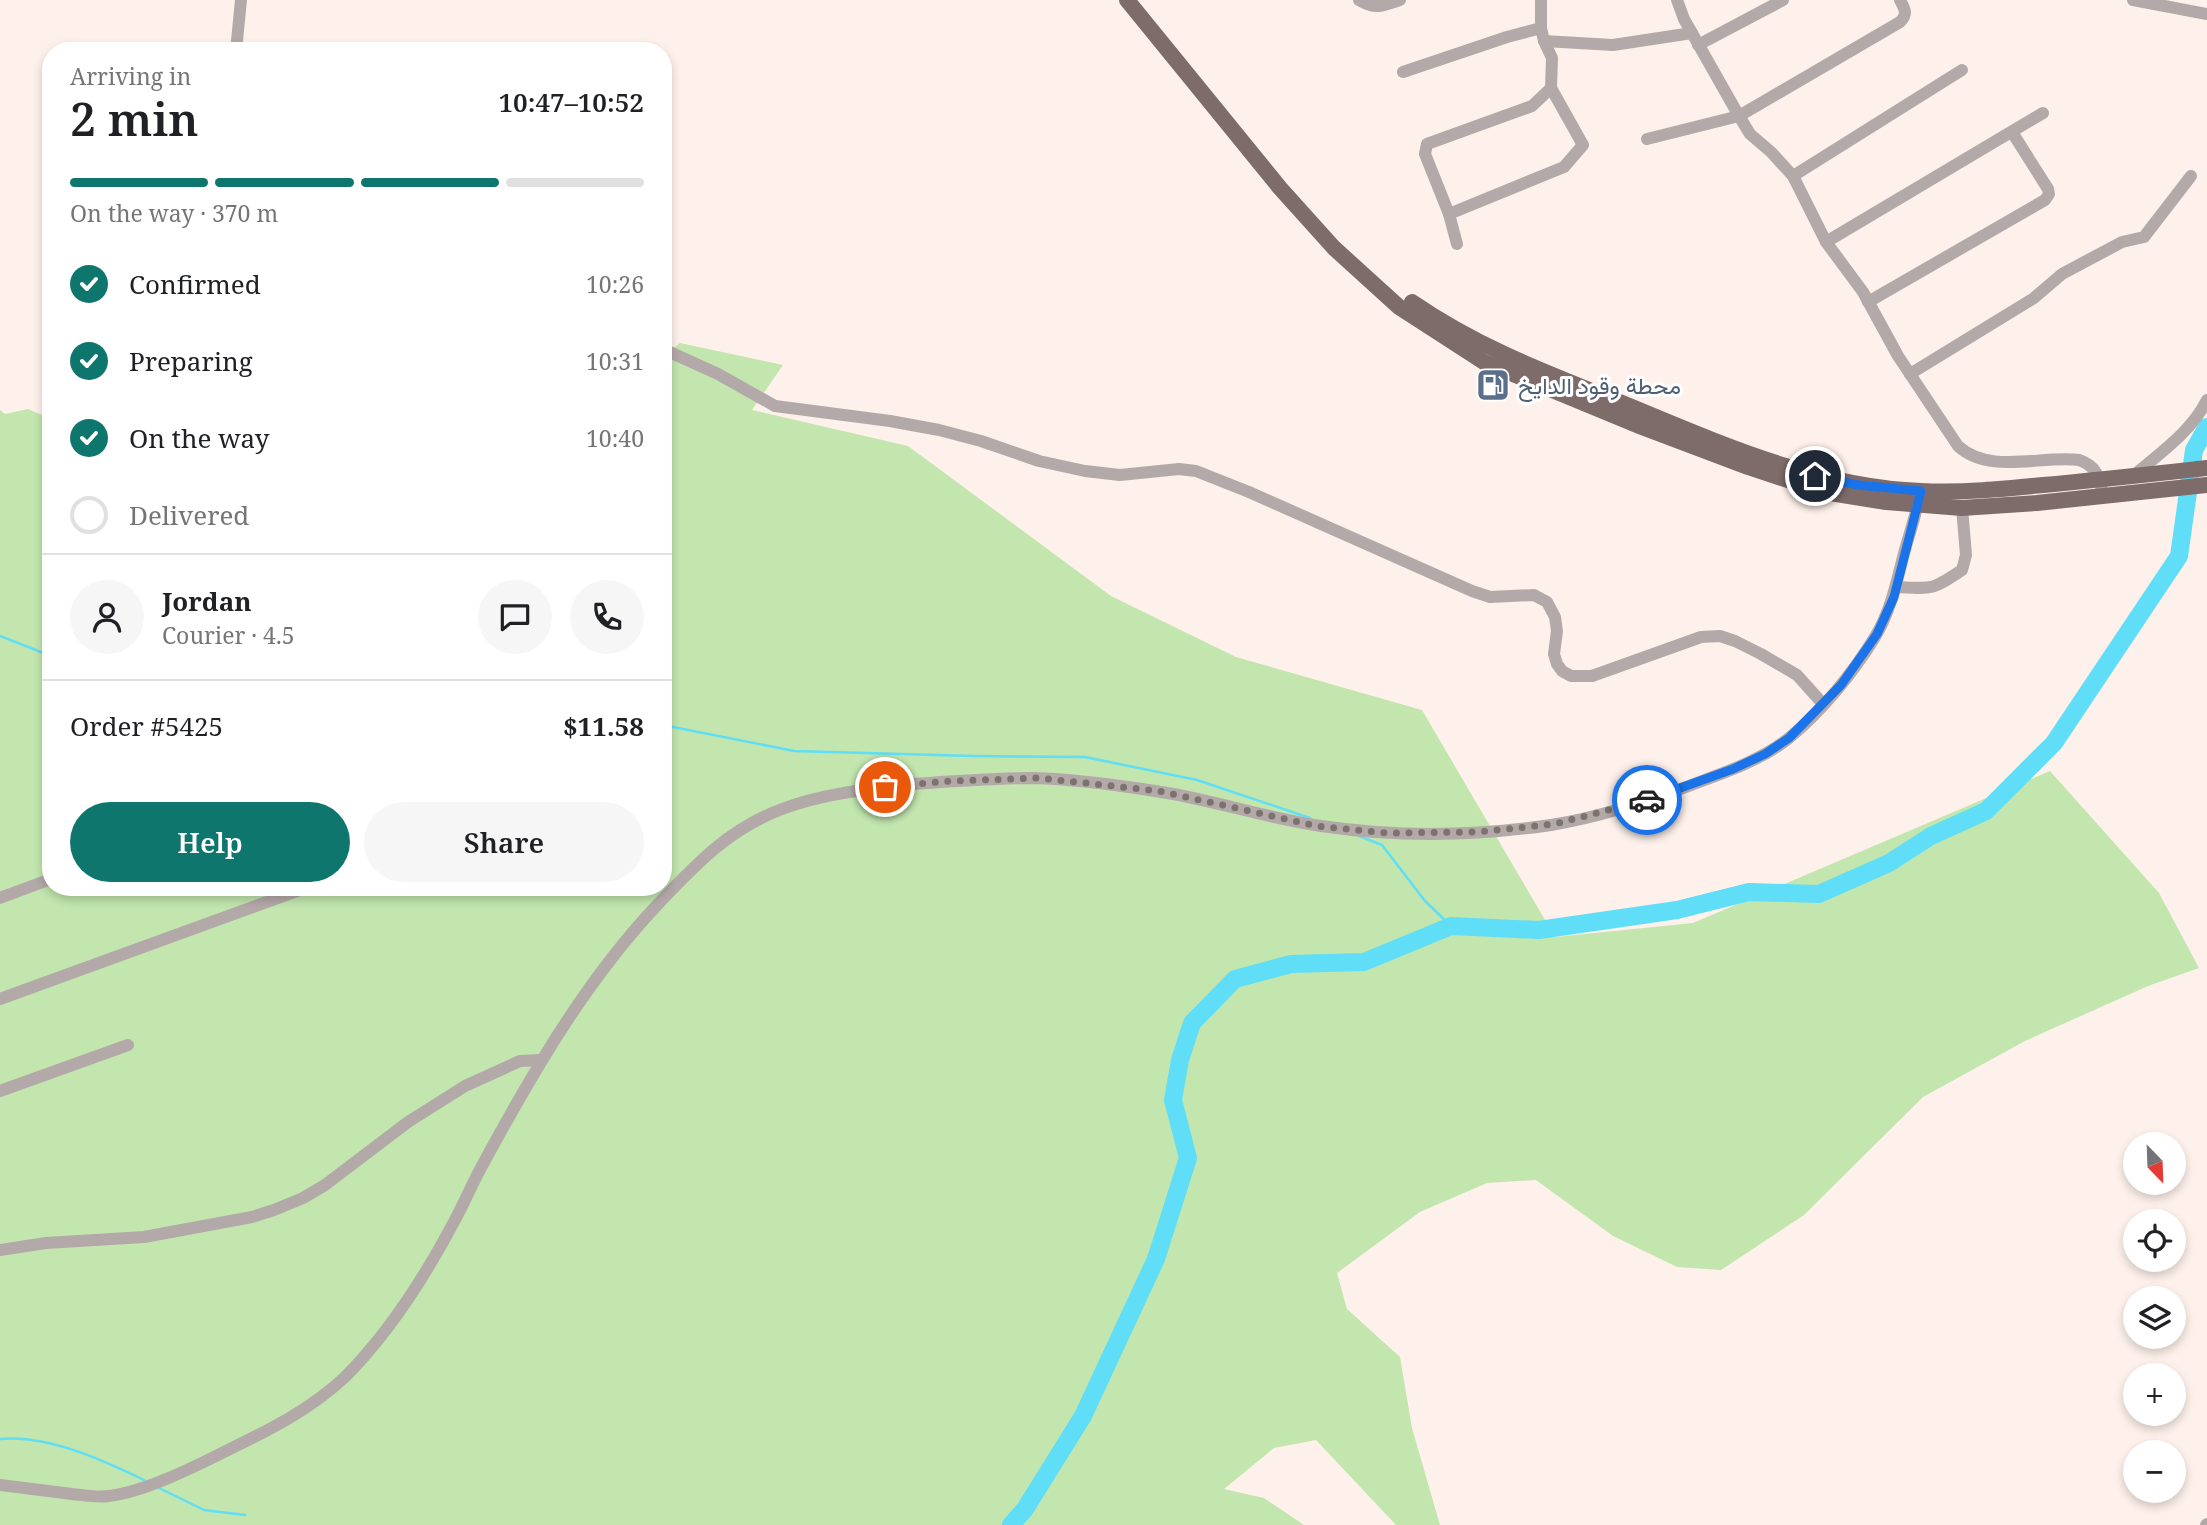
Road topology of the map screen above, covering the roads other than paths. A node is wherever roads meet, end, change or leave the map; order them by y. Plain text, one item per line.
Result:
1 (241, 0) edge
2 (1128, 0) edge
3 (1139, 0) edge
4 (1359, 0) edge
5 (1399, 0) edge
6 (1541, 0) edge
7 (1677, 0) edge
8 (1783, 0) edge
9 (1900, 0) edge
10 (2133, 0) edge
11 (2207, 13) edge
12 (1542, 34) junction
13 (1695, 39) junction
14 (237, 42) edge
15 (1962, 70) dead end
16 (1404, 72) dead end
17 (1551, 88) junction
18 (2043, 113) dead end
19 (1739, 116) junction
20 (2012, 132) junction
21 (1647, 139) dead end
22 (1793, 176) junction
23 (2191, 176) dead end
24 (1449, 214) junction
25 (1826, 242) junction
26 (1457, 244) dead end
27 (1868, 302) junction
28 (672, 353) edge
29 (1910, 374) junction
30 (2207, 400) edge
31 (2207, 468) edge
32 (2133, 476) junction
33 (2207, 485) edge
34 (2102, 487) junction
35 (1919, 498) junction
36 (1962, 508) junction
37 (1897, 587) junction
38 (1823, 704) junction
39 (42, 882) edge
40 (672, 890) edge
41 (283, 896) edge
42 (666, 896) edge
43 (0, 898) edge
44 (0, 999) edge
45 (128, 1045) dead end
46 (541, 1060) junction
47 (0, 1091) edge
48 (0, 1250) edge
49 (0, 1485) edge

1 - 14 street
2 - 35 main road
3 - 35 main road
4 - 5 street
6 - 12 street
7 - 13 street
8 - 13 street
9 - 19 street
10 - 11 street
12 - 13 street
12 - 16 street
12 - 17 street
13 - 19 street
15 - 22 street
17 - 24 street
17 - 24 street
18 - 20 street
19 - 21 street
19 - 22 street
20 - 25 street
20 - 27 street
22 - 25 street
23 - 29 street
24 - 26 street
25 - 27 street
27 - 29 street
28 - 38 street
29 - 34 street
30 - 32 street
31 - 32 main road
32 - 34 main road
33 - 34 main road
34 - 35 main road
34 - 36 main road
35 - 36 main road
35 - 37 street
36 - 37 street
37 - 38 street
38 - 40 street
39 - 43 street
41 - 44 street
42 - 46 street
45 - 47 street
46 - 48 street
46 - 49 street

